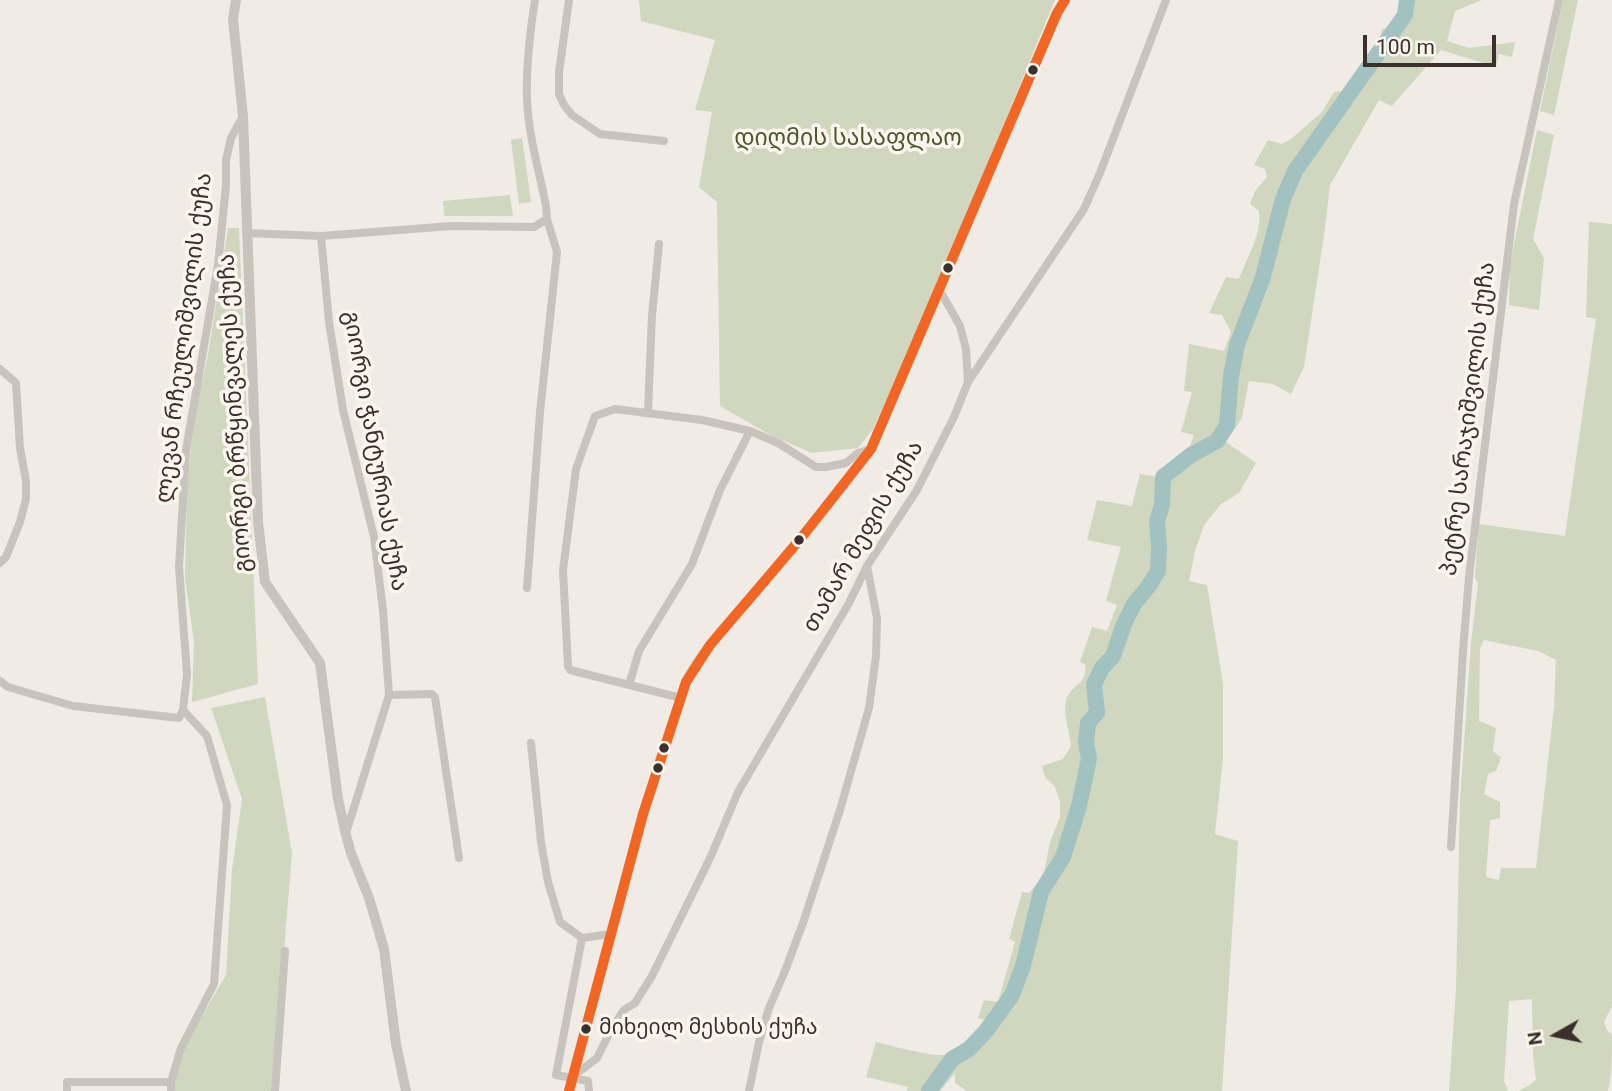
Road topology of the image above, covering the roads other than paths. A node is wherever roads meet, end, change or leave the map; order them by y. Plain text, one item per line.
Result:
1 (236, 0) edge
2 (535, 0) edge
3 (569, 0) edge
4 (1065, 0) edge
5 (1166, 0) edge
6 (1559, 0) edge
7 (243, 116) junction
8 (664, 141) dead end
9 (547, 219) junction
10 (246, 233) junction
11 (321, 236) junction
12 (659, 244) dead end
13 (939, 289) junction
14 (0, 369) edge
15 (968, 382) junction
16 (648, 412) junction
17 (750, 431) junction
18 (871, 449) junction
19 (0, 563) edge
20 (867, 566) junction
21 (527, 588) dead end
22 (0, 681) edge
23 (629, 685) junction
24 (389, 695) junction
25 (681, 698) junction
26 (183, 710) junction
27 (531, 743) dead end
28 (346, 835) junction
29 (1451, 846) dead end
30 (459, 858) dead end
31 (611, 934) junction
32 (582, 938) junction
33 (285, 951) dead end
34 (572, 1077) junction
35 (171, 1086) edge
36 (67, 1091) edge
37 (275, 1091) edge
38 (405, 1091) edge
39 (569, 1091) edge
40 (589, 1091) edge
41 (749, 1091) edge

1 - 7 street, გიორგი ბრწყინვალეს ქუჩა
2 - 9 street
3 - 8 street
4 - 13 street
5 - 15 street, თამარ მეფის ქუჩა
6 - 29 street, პეტრე სარაჯიშვილის ქუჩა
7 - 10 street, გიორგი ბრწყინვალეს ქუჩა
7 - 26 street, ლევან რჩეულიშვილის ქუჩა
9 - 11 street
9 - 21 street
10 - 11 street
10 - 28 street, გიორგი ბრწყინვალეს ქუჩა
11 - 24 street, გიორგი ჭანტურიას ქუჩა
12 - 16 street
13 - 15 street
13 - 18 street
14 - 19 street
15 - 20 street, თამარ მეფის ქუჩა
16 - 17 street
16 - 23 street
17 - 18 street
17 - 23 street
18 - 25 street
20 - 34 street, თამარ მეფის ქუჩა
20 - 41 street
22 - 26 street
23 - 25 street
24 - 28 street, გიორგი ჭანტურიას ქუჩა
24 - 30 street
25 - 31 street
26 - 35 street
27 - 32 street
28 - 38 street, გიორგი ბრწყინვალეს ქუჩა
31 - 32 street
31 - 34 street
32 - 34 street
33 - 37 street
34 - 39 street
34 - 40 street
35 - 36 street

